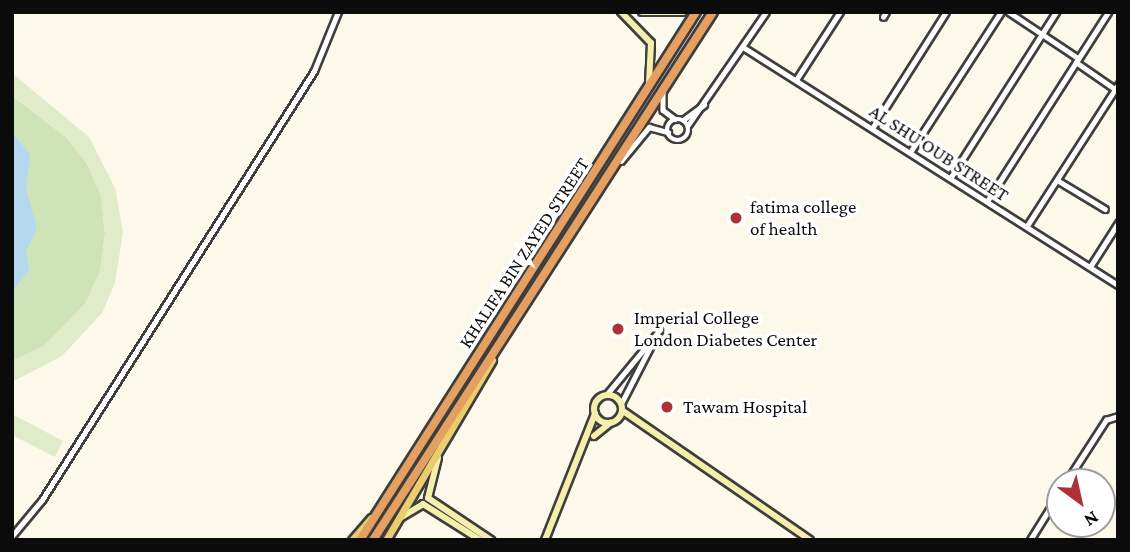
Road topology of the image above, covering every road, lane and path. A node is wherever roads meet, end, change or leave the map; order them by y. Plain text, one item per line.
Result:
1 (338, 12) edge
2 (621, 12) edge
3 (642, 12) edge
4 (683, 12) edge
5 (696, 12) edge
6 (713, 12) edge
7 (766, 12) edge
8 (840, 12) edge
9 (946, 12) edge
10 (1001, 12) edge
11 (1009, 12) edge
12 (1056, 12) edge
13 (1108, 12) edge
14 (1042, 34) junction
15 (743, 47) junction
16 (1077, 60) junction
17 (796, 80) junction
18 (648, 88) junction
19 (1116, 89) edge
20 (664, 90) junction
21 (709, 99) junction
22 (679, 120) junction
23 (688, 125) junction
24 (873, 127) junction
25 (668, 132) junction
26 (911, 151) junction
27 (612, 172) junction
28 (951, 177) junction
29 (1057, 180) junction
30 (987, 201) junction
31 (1105, 209) dead end
32 (1118, 223) edge
33 (1027, 226) junction
34 (1090, 267) junction
35 (1118, 285) edge
36 (497, 349) junction
37 (607, 394) junction
38 (622, 407) junction
39 (595, 414) junction
40 (1118, 416) edge
41 (612, 422) junction
42 (640, 429) junction
43 (438, 458) junction
44 (1075, 468) edge
45 (379, 510) junction
46 (1046, 514) edge
47 (399, 519) junction
48 (12, 536) edge
49 (352, 540) edge
50 (360, 540) edge
51 (373, 540) edge
52 (386, 540) edge
53 (480, 540) edge
54 (491, 540) edge
55 (547, 540) edge
56 (810, 540) edge
57 (1030, 540) edge

1 - 48 street
2 - 18 street
3 - 4 street
5 - 18 highway, KHALIFA BIN ZAYED STREET
6 - 20 highway, KHALIFA BIN ZAYED STREET
7 - 15 street
8 - 17 street
9 - 24 street
10 - 26 street
11 - 14 street
12 - 14 street
13 - 16 street
14 - 16 street
14 - 28 street
15 - 17 street, AL SHU'OUB STREET
15 - 21 street
16 - 19 street
16 - 30 street
17 - 24 street, AL SHU'OUB STREET
18 - 45 highway, KHALIFA BIN ZAYED STREET
19 - 29 street
20 - 22 street
20 - 27 highway, KHALIFA BIN ZAYED STREET
21 - 22 street
21 - 23 street
22 - 23 street
22 - 25 street
23 - 25 street
24 - 26 street, AL SHU'OUB STREET
25 - 27 street
26 - 28 street, AL SHU'OUB STREET
27 - 36 highway, KHALIFA BIN ZAYED STREET
28 - 30 street, AL SHU'OUB STREET
29 - 31 street
29 - 33 street
30 - 33 street, AL SHU'OUB STREET
32 - 34 street
33 - 34 street, AL SHU'OUB STREET
34 - 35 street, AL SHU'OUB STREET
36 - 43 main road, KHALIFA BIN ZAYED STREET
36 - 51 highway, KHALIFA BIN ZAYED STREET
37 - 38 street
37 - 38 street
37 - 39 street
38 - 41 street
38 - 42 street
39 - 41 street
39 - 55 street
40 - 44 street
41 - 42 street
41 - 55 street
42 - 56 street
43 - 47 main road, KHALIFA BIN ZAYED STREET
43 - 54 street
45 - 49 main road, KHALIFA BIN ZAYED STREET
45 - 50 highway, KHALIFA BIN ZAYED STREET
46 - 57 street
47 - 52 main road, KHALIFA BIN ZAYED STREET
47 - 53 street

